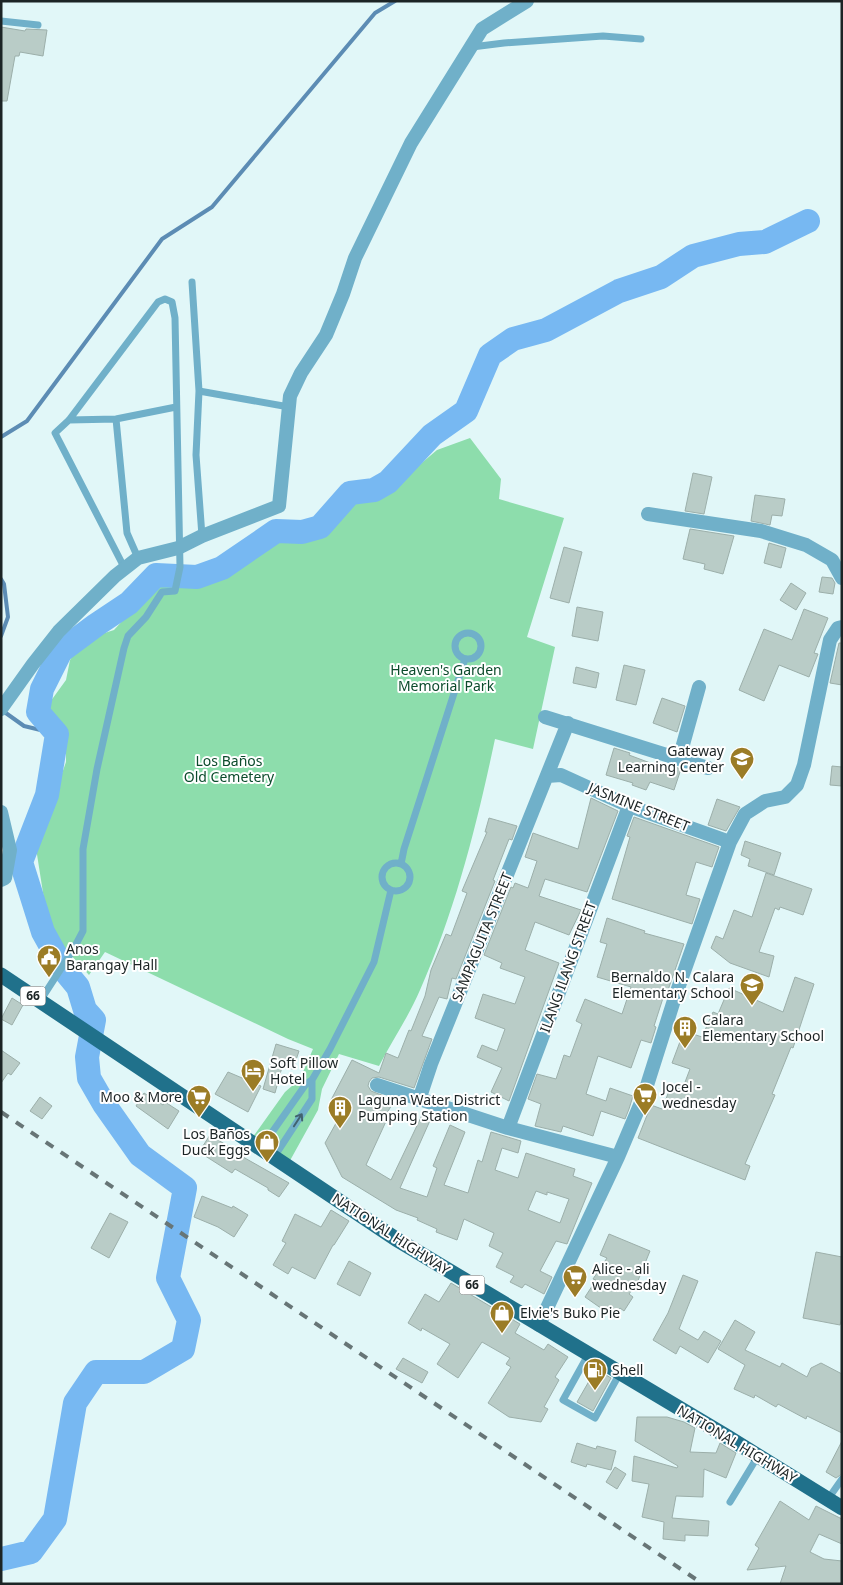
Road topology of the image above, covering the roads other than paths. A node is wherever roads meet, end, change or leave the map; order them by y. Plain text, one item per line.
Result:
1 (527, 1) edge
2 (1, 20) edge
3 (38, 25) dead end
4 (641, 39) dead end
5 (471, 47) junction
6 (192, 282) dead end
7 (199, 391) junction
8 (176, 407) junction
9 (289, 408) junction
10 (116, 419) junction
11 (69, 420) junction
12 (648, 514) dead end
13 (202, 536) junction
14 (178, 548) junction
15 (138, 558) junction
16 (124, 568) junction
17 (842, 578) edge
18 (842, 627) edge
19 (465, 659) dead end
20 (699, 687) dead end
21 (1, 709) edge
22 (546, 717) dead end
23 (568, 723) junction
24 (679, 759) junction
25 (708, 768) dead end
26 (547, 776) junction
27 (629, 806) junction
28 (1, 812) edge
29 (730, 842) junction
30 (401, 864) junction
31 (1, 880) edge
32 (391, 890) junction
33 (1, 975) edge
34 (40, 1001) junction
35 (312, 1080) junction
36 (377, 1085) dead end
37 (419, 1100) junction
38 (508, 1128) junction
39 (261, 1148) junction
40 (274, 1157) junction
41 (618, 1157) junction
42 (539, 1325) junction
43 (588, 1355) junction
44 (620, 1373) junction
45 (758, 1456) junction
46 (842, 1479) edge
47 (828, 1499) junction
48 (730, 1502) dead end
49 (842, 1508) edge

1 - 5 street
2 - 3 lane
4 - 5 lane
5 - 9 street
6 - 7 lane
7 - 9 lane
7 - 13 lane
8 - 10 lane
8 - 11 lane
8 - 14 lane
9 - 13 street
10 - 11 lane
10 - 15 lane
11 - 16 lane
12 - 17 street
13 - 14 street
14 - 15 street
14 - 34 lane
15 - 16 street
16 - 21 street
18 - 29 street
19 - 30 lane
20 - 24 street
22 - 23 street
23 - 24 street
23 - 26 street, SAMPAGUITA STREET
24 - 25 street
26 - 27 street, JASMINE STREET
26 - 37 street, SAMPAGUITA STREET
27 - 29 street, JASMINE STREET
27 - 38 street, ILANG ILANG STREET
28 - 31 street
29 - 41 street
30 - 32 lane
30 - 32 lane
32 - 35 lane
33 - 34 main road, NATIONAL HIGHWAY / 66
34 - 39 main road, NATIONAL HIGHWAY / 66
35 - 39 lane
40 -> 35 lane
36 - 37 street
37 - 38 street
38 - 41 street
39 - 40 main road, NATIONAL HIGHWAY / 66
40 - 42 main road, NATIONAL HIGHWAY / 66
41 - 42 street
42 - 43 main road, NATIONAL HIGHWAY / 66
43 - 44 main road, NATIONAL HIGHWAY / 66
43 - 44 lane
44 - 45 main road, NATIONAL HIGHWAY / 66
45 - 47 main road, NATIONAL HIGHWAY / 66
45 - 48 lane
46 - 47 lane
47 - 49 main road, NATIONAL HIGHWAY / 66

